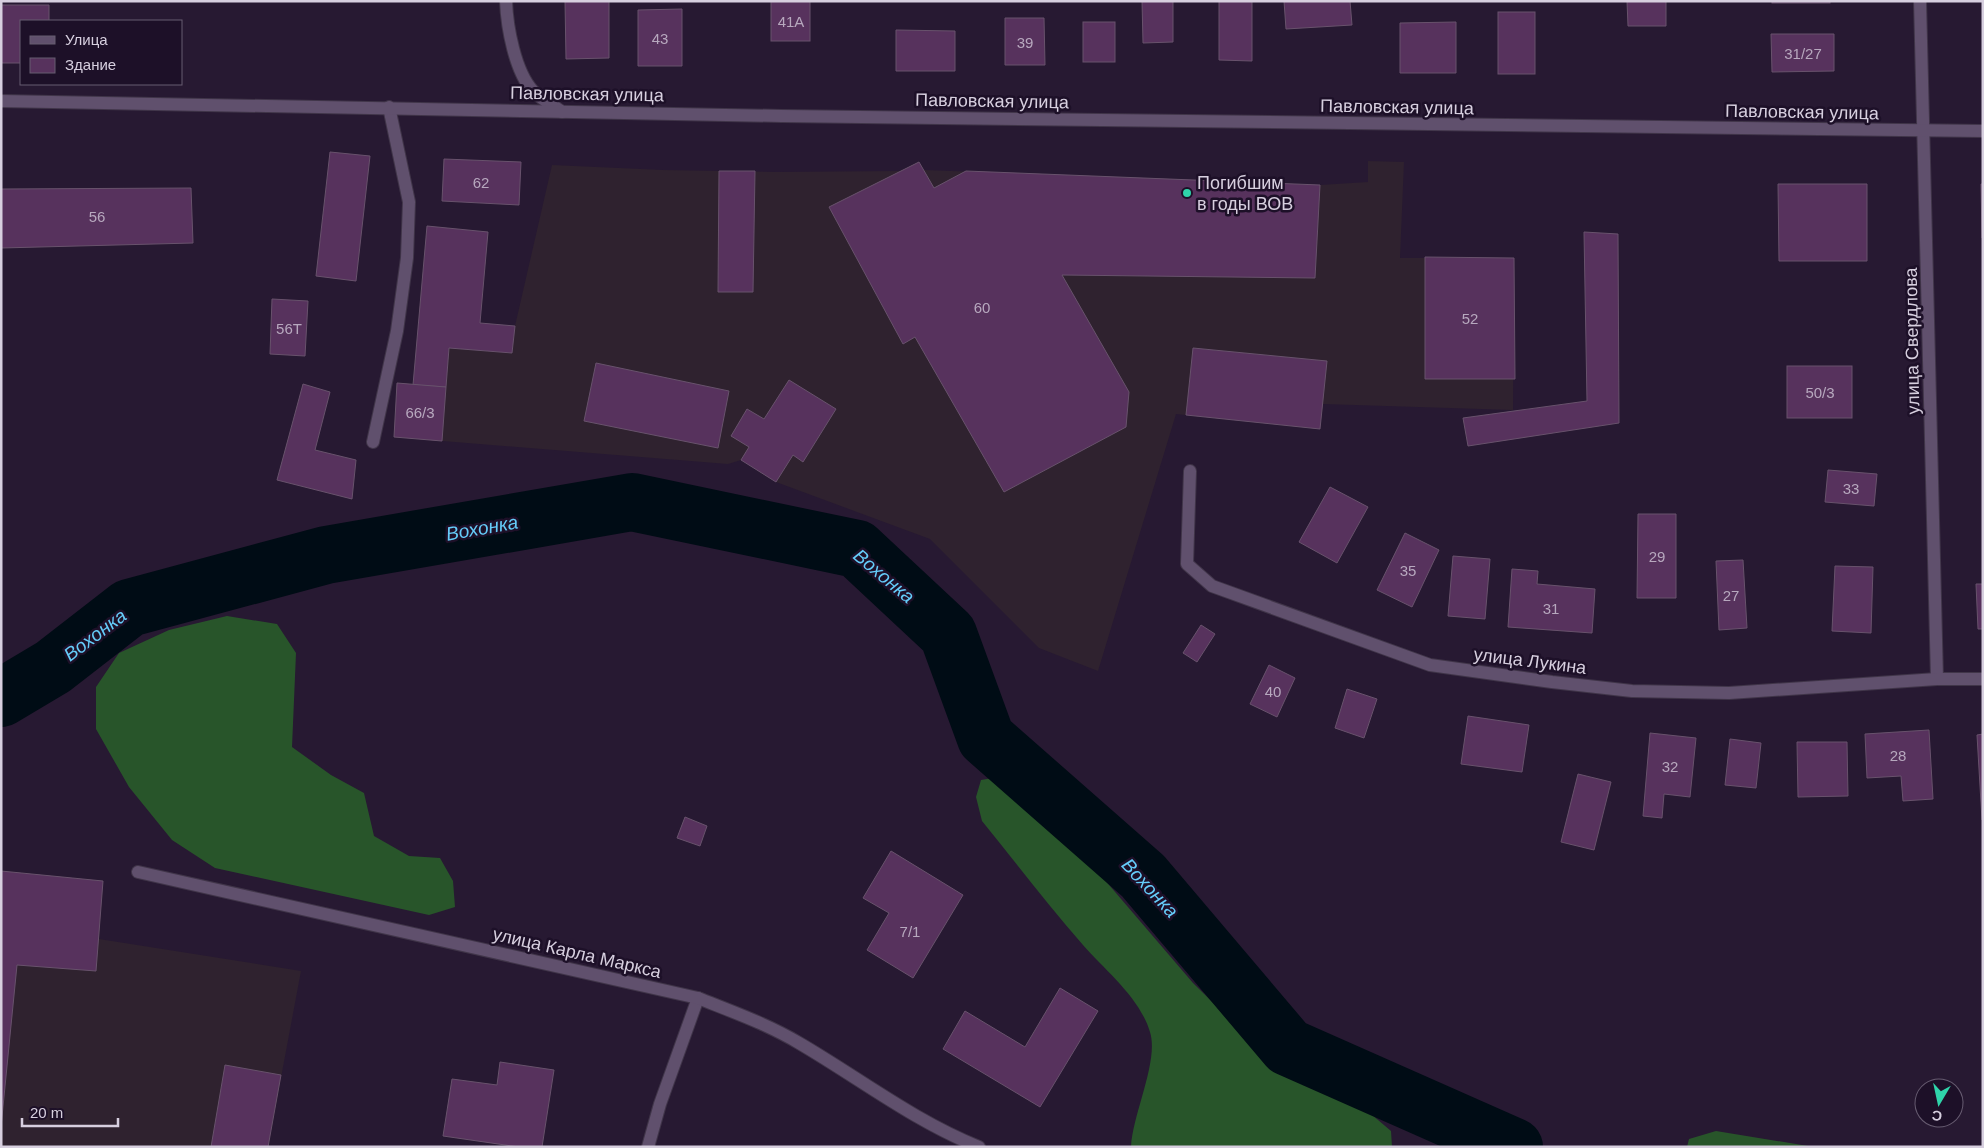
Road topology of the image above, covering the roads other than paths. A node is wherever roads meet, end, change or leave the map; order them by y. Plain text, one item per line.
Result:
1 (506, 1) edge
2 (1920, 1) edge
3 (1, 101) edge
4 (389, 107) junction
5 (562, 112) junction
6 (1924, 131) junction
7 (1983, 131) edge
8 (373, 442) dead end
9 (1190, 471) dead end
10 (1937, 679) junction
11 (1983, 679) edge
12 (138, 872) dead end
13 (698, 998) junction
14 (648, 1147) edge
15 (979, 1147) edge

1 - 5 street
2 - 6 street, улица Свердлова
3 - 4 street, Павловская улица
4 - 5 street, Павловская улица
4 - 8 street
5 - 6 street, Павловская улица
6 - 7 street, Павловская улица
6 - 10 street, улица Свердлова
9 - 10 street, улица Лукина
10 - 11 street, улица Лукина
12 - 13 street, улица Карла Маркса
13 - 14 street
13 - 15 street, улица Карла Маркса

